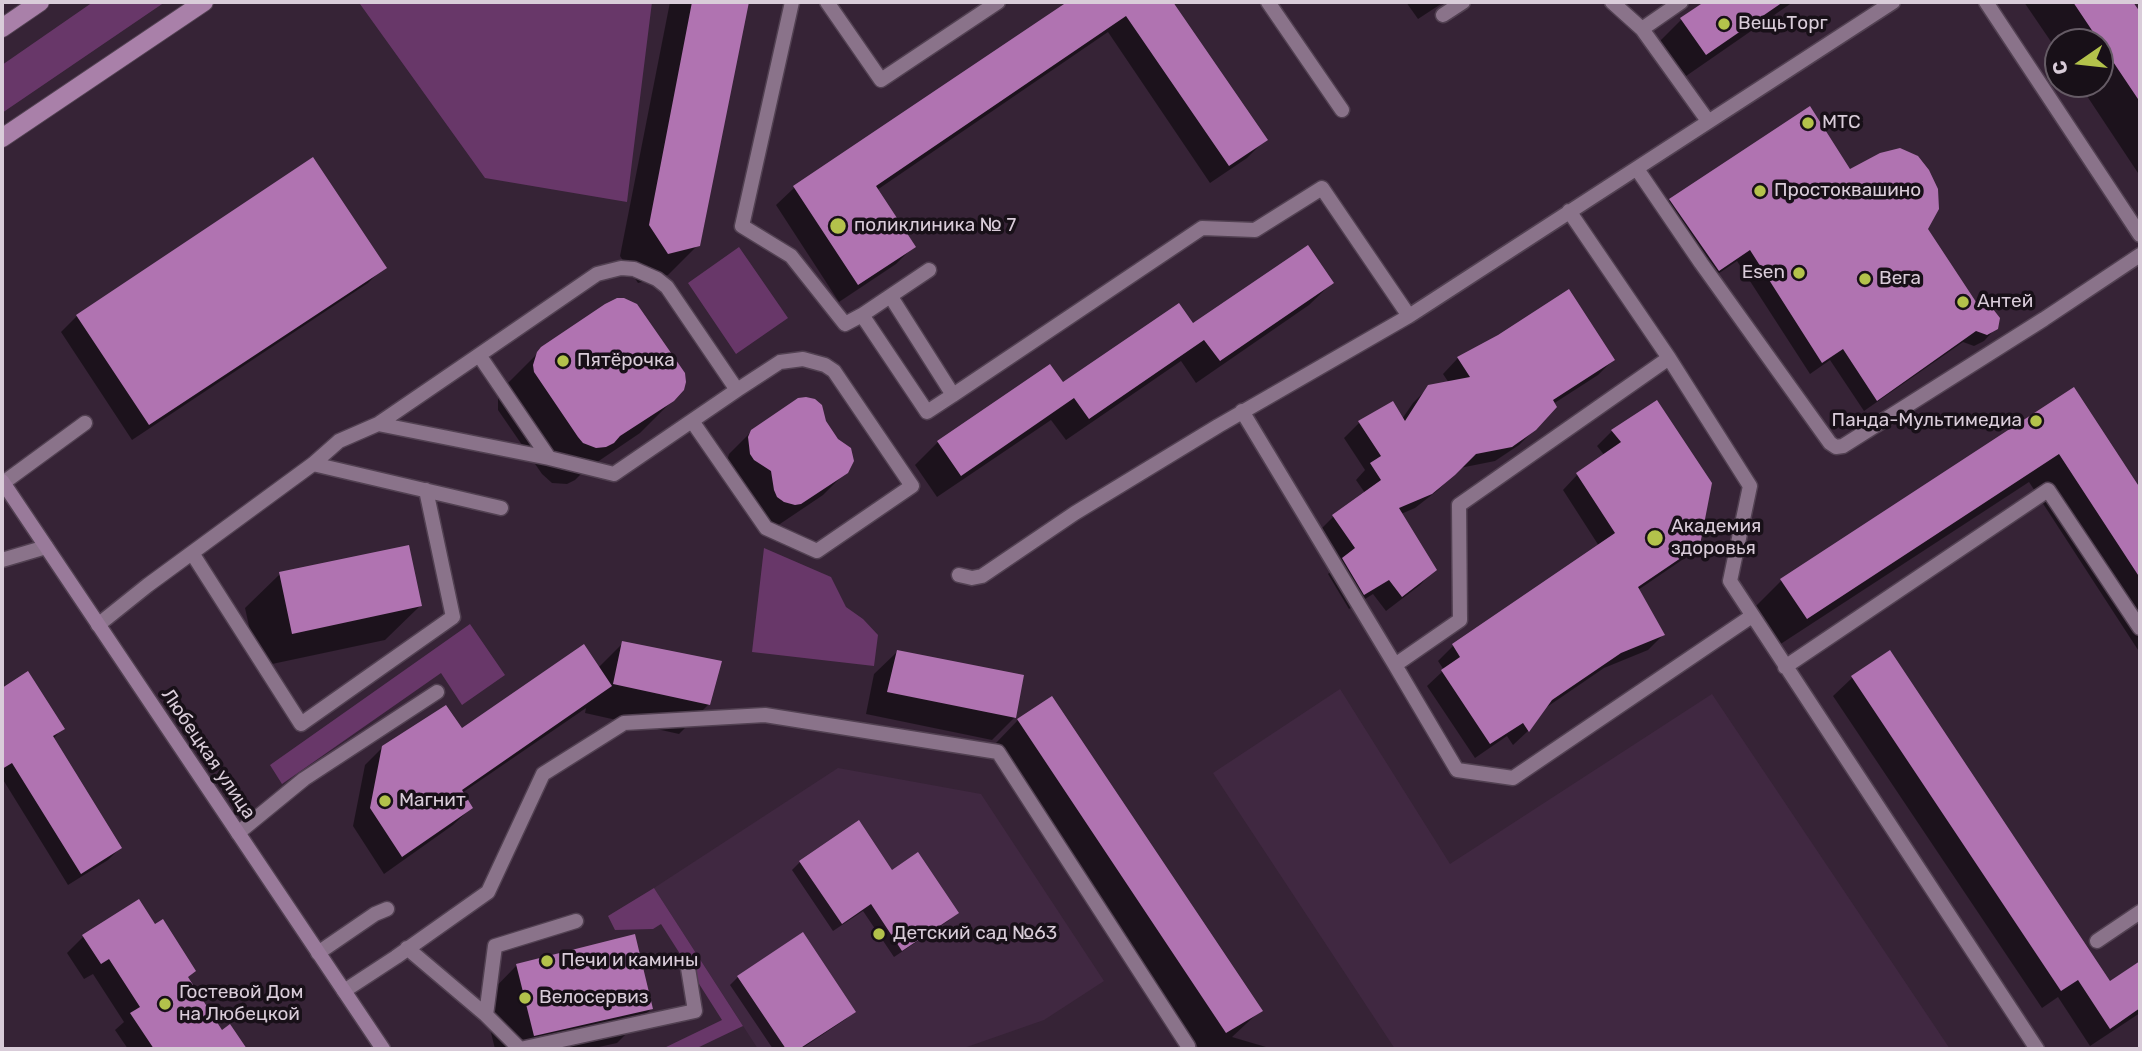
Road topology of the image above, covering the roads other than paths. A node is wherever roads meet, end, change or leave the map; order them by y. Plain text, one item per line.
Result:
1 (40, 2) edge
2 (204, 2) edge
3 (792, 2) edge
4 (827, 2) edge
5 (998, 2) edge
6 (1268, 2) edge
7 (1463, 2) edge
8 (1612, 2) edge
9 (1681, 2) edge
10 (1893, 2) edge
11 (1986, 2) edge
12 (21, 7) edge
13 (1443, 15) dead end
14 (2, 28) edge
15 (1642, 29) junction
16 (1342, 110) dead end
17 (1708, 121) junction
18 (2, 138) edge
19 (1637, 169) junction
20 (1569, 211) junction
21 (2140, 235) edge
22 (2140, 256) edge
23 (929, 270) dead end
24 (891, 297) junction
25 (862, 315) junction
26 (1409, 316) junction
27 (479, 355) junction
28 (1669, 358) junction
29 (737, 390) junction
30 (953, 395) junction
31 (1242, 411) junction
32 (692, 421) junction
33 (85, 423) dead end
34 (378, 424) junction
35 (549, 458) junction
36 (313, 464) junction
37 (2, 482) edge
38 (426, 490) junction
39 (501, 508) dead end
40 (46, 547) junction
41 (192, 553) junction
42 (2, 561) edge
43 (959, 575) dead end
44 (1752, 616) junction
45 (99, 625) junction
46 (2140, 628) edge
47 (1395, 665) junction
48 (1785, 667) junction
49 (437, 692) dead end
50 (238, 833) junction
51 (387, 909) dead end
52 (2140, 912) edge
53 (576, 921) dead end
54 (2097, 941) dead end
55 (407, 948) junction
56 (318, 953) junction
57 (688, 968) dead end
58 (344, 991) junction
59 (486, 1015) junction
60 (383, 1049) edge
61 (1187, 1049) edge
62 (2037, 1049) edge

1 - 12 main road
2 - 18 main road
3 - 25 street
4 - 5 street
6 - 16 street
7 - 13 street
8 - 15 street
9 - 15 street
10 - 17 street
11 - 21 street
12 - 14 main road
15 - 17 street
17 - 19 street
19 - 20 street
19 - 22 street
20 - 26 street
20 - 28 street
23 - 24 street
24 - 25 street
24 - 30 street
25 - 30 street
26 - 30 street
26 - 31 street
27 - 29 street
27 - 34 street
27 - 35 street
28 - 44 street
28 - 47 street
29 - 32 street
29 - 32 street
31 - 43 street
31 - 47 street
32 - 35 street
33 - 37 street
34 - 35 street
34 - 36 street
36 - 38 street
36 - 41 street
37 - 40 street, Любецкая улица
38 - 39 street
38 - 41 street
40 - 42 street
40 - 45 street, Любецкая улица
41 - 45 street
44 - 47 street
44 - 48 street
45 - 50 street, Любецкая улица
46 - 48 street
48 - 62 street
49 - 50 street
50 - 56 street, Любецкая улица
51 - 56 street
52 - 54 street
53 - 59 street
55 - 58 street
55 - 59 street
55 - 61 street
56 - 58 street, Любецкая улица
57 - 59 street
58 - 60 street, Любецкая улица

